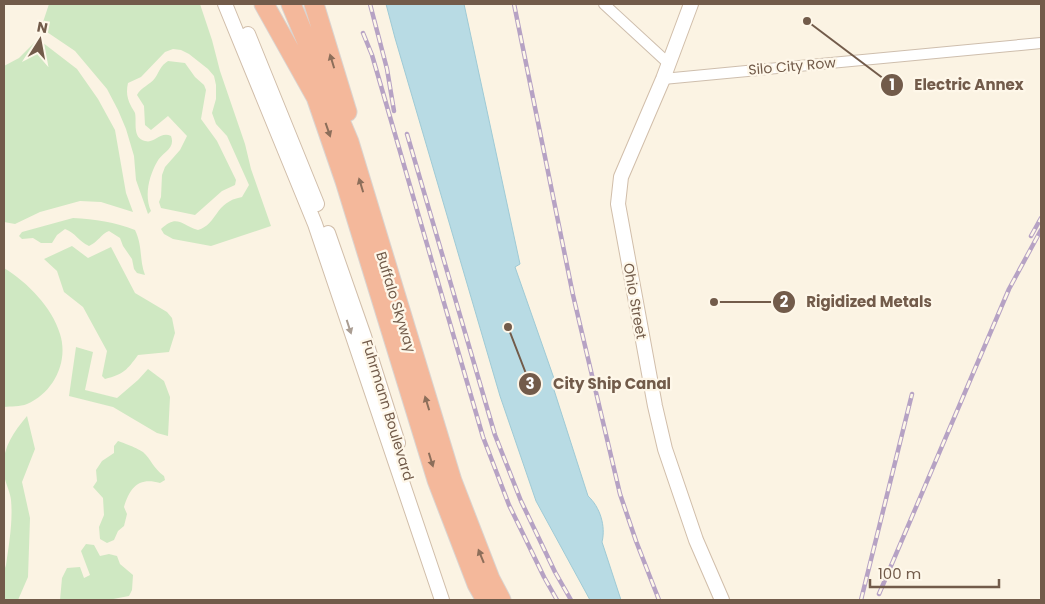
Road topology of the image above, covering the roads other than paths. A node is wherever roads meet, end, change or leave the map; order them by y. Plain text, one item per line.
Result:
1 (225, 4) edge
2 (234, 4) edge
3 (264, 4) edge
4 (277, 4) edge
5 (291, 4) edge
6 (314, 4) edge
7 (604, 4) edge
8 (691, 4) edge
9 (1041, 43) edge
10 (668, 63) junction
11 (662, 79) junction
12 (316, 97) junction
13 (348, 142) junction
14 (319, 223) junction
15 (370, 237) junction
16 (442, 600) edge
17 (450, 600) edge
18 (486, 600) edge
19 (501, 600) edge
20 (722, 600) edge

1 - 14 street, Fuhrmann Boulevard
2 - 14 street, Fuhrmann Boulevard
3 - 12 highway
4 - 12 highway, Buffalo Skyway
5 - 13 highway, Buffalo Skyway
13 -> 6 highway
7 - 10 street
8 - 10 street, Ohio Street
9 - 11 street, Silo City Row
10 - 11 street, Ohio Street
11 - 20 street, Ohio Street
12 -> 15 highway, Buffalo Skyway
15 -> 13 highway, Buffalo Skyway
14 -> 16 street, Fuhrmann Boulevard
14 - 17 street, Fuhrmann Boulevard
15 -> 18 highway, Buffalo Skyway
19 -> 15 highway, Buffalo Skyway

